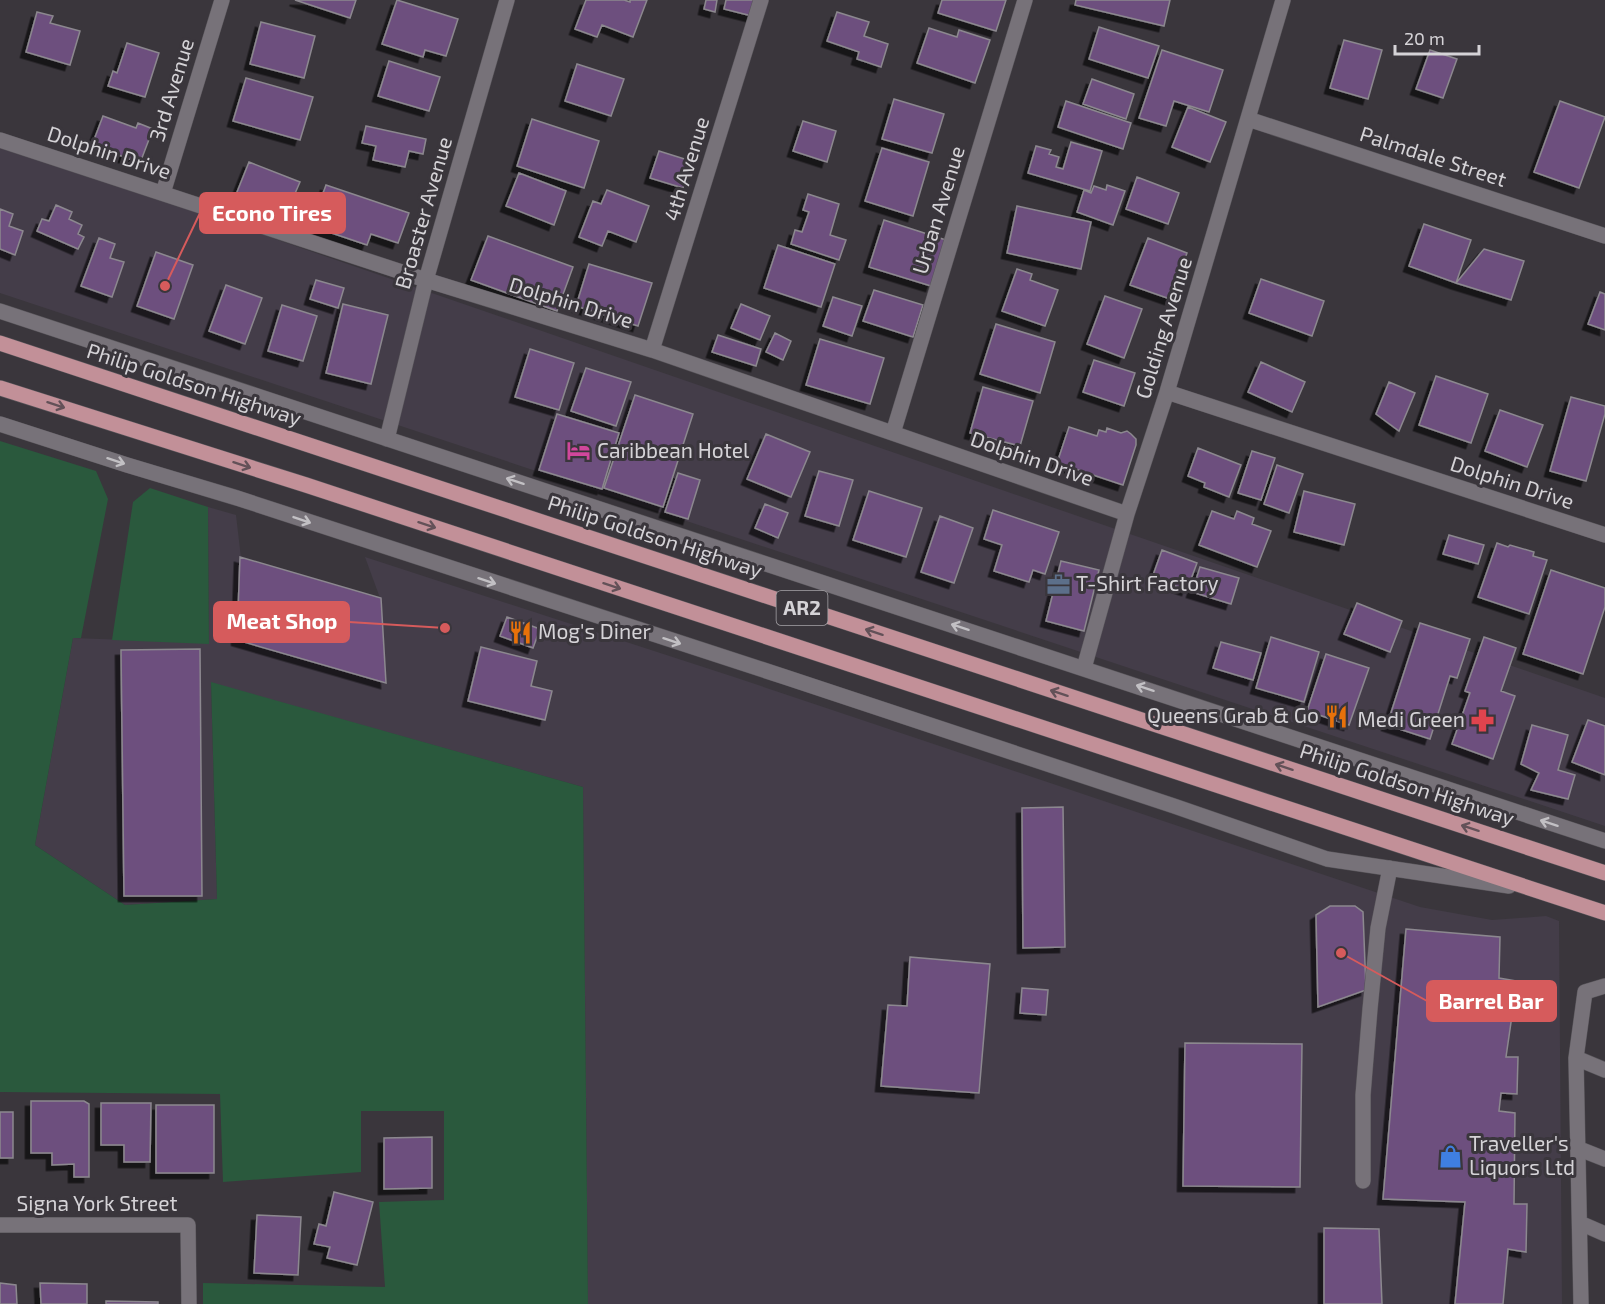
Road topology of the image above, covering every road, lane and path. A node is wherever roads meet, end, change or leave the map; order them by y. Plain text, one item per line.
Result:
1 (222, 0) edge
2 (507, 0) edge
3 (761, 0) edge
4 (1025, 0) edge
5 (1283, 0) edge
6 (1248, 119) junction
7 (0, 140) edge
8 (163, 193) junction
9 (1605, 236) edge
10 (426, 280) junction
11 (0, 311) edge
12 (0, 343) edge
13 (652, 350) junction
14 (0, 388) edge
15 (1167, 392) junction
16 (0, 424) edge
17 (893, 433) junction
18 (387, 439) junction
19 (1127, 514) junction
20 (1605, 535) edge
21 (1084, 668) junction
22 (1605, 841) edge
23 (1390, 868) junction
24 (1605, 873) edge
25 (1529, 889) junction
26 (1605, 913) edge
27 (1605, 986) edge
28 (1576, 1058) junction
29 (1605, 1070) edge
30 (1577, 1148) junction
31 (1605, 1158) edge
32 (1364, 1181) dead end
33 (1580, 1223) junction
34 (0, 1225) edge
35 (1605, 1234) edge
36 (189, 1304) edge
37 (1581, 1304) edge

1 - 8 street, 3rd Avenue
2 - 10 street, Broaster Avenue
3 - 13 street, 4th Avenue
4 - 17 street, Urban Avenue
5 - 6 street, Golding Avenue
6 - 9 street, Palmdale Street
6 - 15 street, Golding Avenue
7 - 8 street, Dolphin Drive
8 - 10 street, Dolphin Drive
10 - 13 street, Dolphin Drive
10 - 18 street, Broaster Avenue
11 - 18 street
24 -> 12 main road, Philip Goldson Highway / AR2
13 - 17 street, Dolphin Drive
14 -> 25 main road, AR2
15 - 19 street, Golding Avenue
15 - 20 street, Dolphin Drive
16 -> 23 street
17 - 19 street, Dolphin Drive
21 -> 18 street
19 - 21 street, Golding Avenue
22 -> 21 street
23 - 25 street
23 - 32 street
25 - 26 main road, AR2
27 - 28 street
28 - 29 street
28 - 30 street
30 - 31 street
30 - 33 street
33 - 35 street
33 - 37 street
34 - 36 street, Signa York Street

